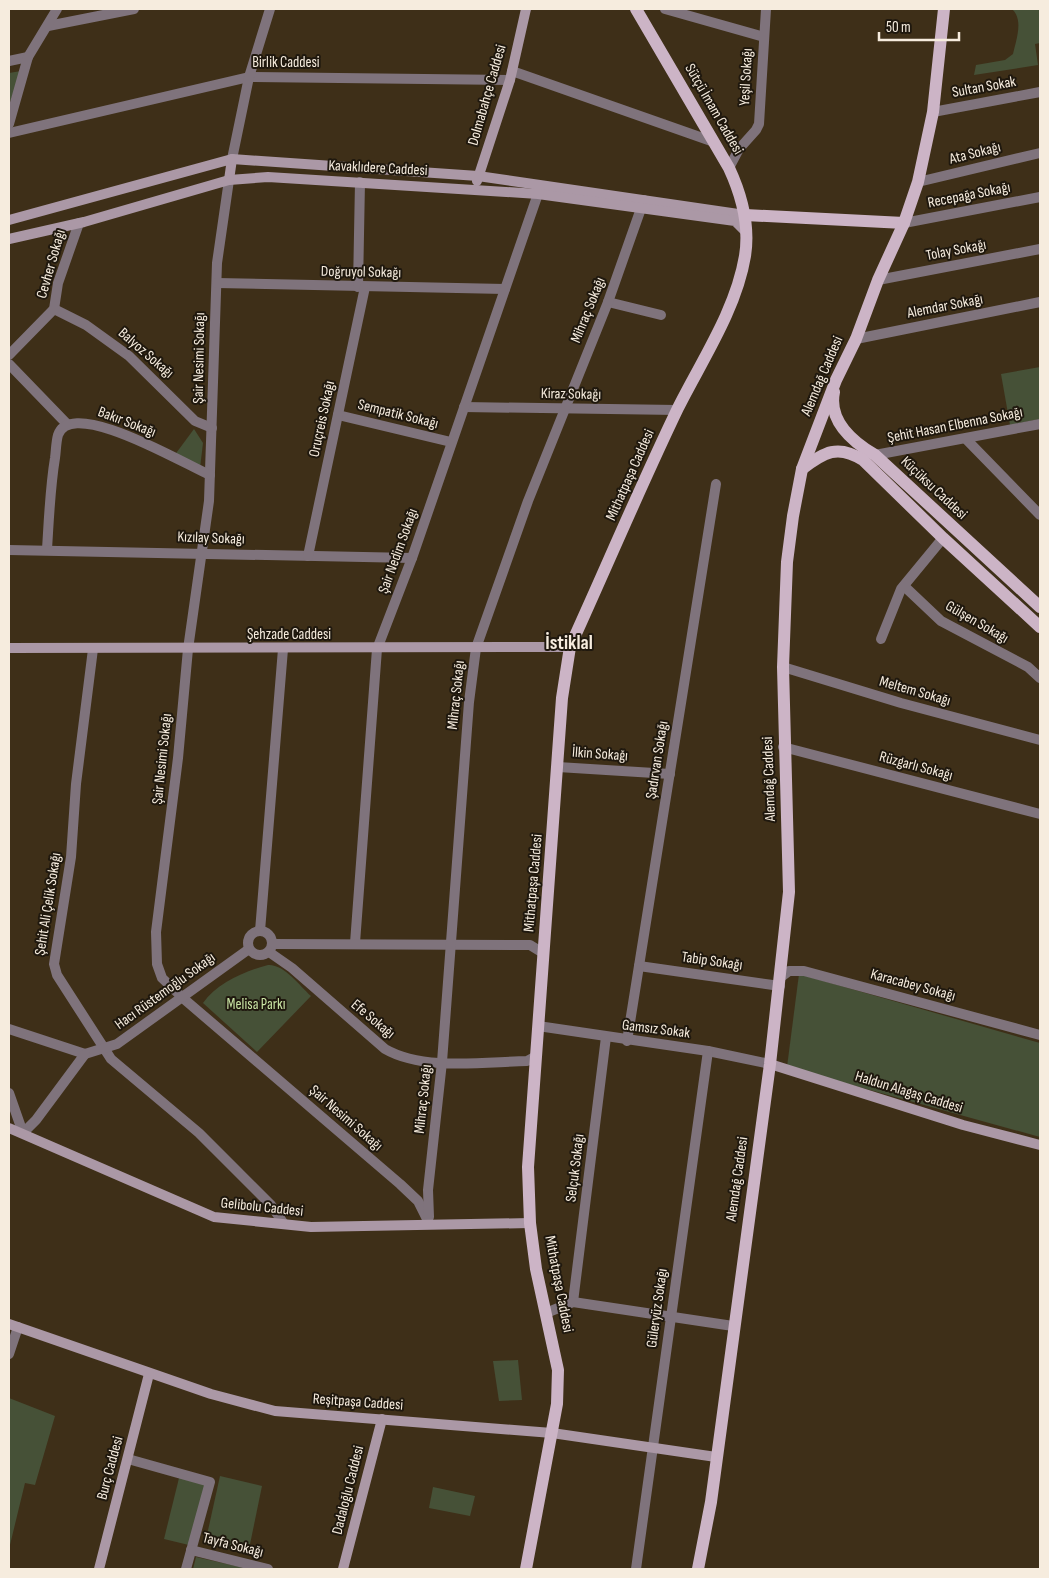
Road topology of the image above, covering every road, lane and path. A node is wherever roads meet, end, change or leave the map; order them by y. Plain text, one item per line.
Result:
1 (57, 9) edge
2 (134, 9) edge
3 (270, 9) edge
4 (526, 9) edge
5 (636, 9) edge
6 (665, 9) edge
7 (766, 9) edge
8 (944, 9) edge
9 (48, 26) junction
10 (764, 37) junction
11 (28, 57) junction
12 (9, 61) edge
13 (511, 75) junction
14 (249, 76) junction
15 (1040, 92) edge
16 (933, 112) junction
17 (9, 124) edge
18 (9, 133) edge
19 (714, 142) junction
20 (1040, 153) edge
21 (232, 159) junction
22 (729, 168) junction
23 (478, 176) junction
24 (229, 180) junction
25 (360, 182) junction
26 (918, 182) junction
27 (542, 184) junction
28 (475, 189) junction
29 (538, 194) junction
30 (1040, 196) edge
31 (643, 204) junction
32 (745, 215) junction
33 (9, 220) edge
34 (79, 223) junction
35 (904, 223) junction
36 (746, 232) junction
37 (9, 239) edge
38 (1040, 250) edge
39 (878, 280) junction
40 (217, 283) junction
41 (362, 288) junction
42 (505, 289) junction
43 (608, 302) junction
44 (1040, 302) edge
45 (54, 309) junction
46 (661, 315) dead end
47 (856, 339) junction
48 (9, 355) edge
49 (9, 364) edge
50 (836, 380) junction
51 (464, 407) junction
52 (564, 409) junction
53 (677, 410) junction
54 (338, 415) junction
55 (67, 424) junction
56 (1040, 424) edge
57 (212, 428) junction
58 (966, 439) junction
59 (452, 442) junction
60 (875, 455) junction
61 (802, 469) junction
62 (210, 475) junction
63 (716, 484) dead end
64 (1040, 515) edge
65 (943, 538) junction
66 (47, 549) junction
67 (9, 550) edge
68 (201, 552) junction
69 (308, 556) junction
70 (412, 558) junction
71 (904, 586) junction
72 (1040, 607) edge
73 (1040, 627) edge
74 (881, 639) dead end
75 (570, 647) junction
76 (9, 648) edge
77 (476, 648) junction
78 (93, 649) junction
79 (188, 649) junction
80 (283, 649) junction
81 (377, 649) junction
82 (783, 667) junction
83 (1040, 678) edge
84 (1040, 740) edge
85 (783, 747) junction
86 (558, 767) junction
87 (670, 774) junction
88 (1040, 814) edge
89 (260, 931) junction
90 (355, 943) junction
91 (450, 944) junction
92 (270, 948) junction
93 (249, 949) junction
94 (543, 953) junction
95 (639, 966) junction
96 (780, 982) junction
97 (182, 998) junction
98 (538, 1026) junction
99 (9, 1029) edge
100 (1040, 1035) edge
101 (606, 1037) junction
102 (627, 1040) junction
103 (102, 1047) junction
104 (708, 1050) junction
105 (85, 1054) junction
106 (536, 1056) junction
107 (442, 1062) junction
108 (770, 1064) junction
109 (9, 1094) edge
110 (9, 1128) edge
111 (23, 1133) junction
112 (1040, 1145) edge
113 (530, 1223) junction
114 (284, 1224) junction
115 (429, 1224) junction
116 (573, 1302) junction
117 (546, 1313) junction
118 (671, 1316) junction
119 (14, 1326) edge
120 (734, 1326) junction
121 (9, 1354) edge
122 (149, 1374) junction
123 (382, 1419) junction
124 (552, 1433) junction
125 (652, 1448) junction
126 (716, 1457) junction
127 (128, 1459) junction
128 (191, 1550) junction
129 (99, 1569) edge
130 (186, 1569) edge
131 (265, 1569) edge
132 (343, 1569) edge
133 (526, 1569) edge
134 (636, 1569) edge
135 (698, 1569) edge

1 - 9 street
2 - 9 street
3 - 14 street
4 - 13 street, Dolmabahçe Caddesi
5 - 19 main road, Sütçü İmam Caddesi
6 - 10 street
7 - 10 street, Yeşil Sokağı
8 - 16 main road, Alemdağ Caddesi
9 - 11 street
10 - 22 street, Yeşil Sokağı
11 - 12 street
11 - 17 street
13 - 14 street, Birlik Caddesi
13 - 19 street, Birlik Caddesi
13 - 23 street, Dolmabahçe Caddesi
14 - 18 street, Birlik Caddesi
14 - 21 street
15 - 16 street, Sultan Sokak
16 - 26 main road, Alemdağ Caddesi
19 - 22 main road, Sütçü İmam Caddesi
20 - 26 street, Ata Sokağı
21 - 23 street, Kavaklıdere Caddesi
21 - 24 street
21 - 33 street, Kavaklıdere Caddesi
22 - 32 main road, Sütçü İmam Caddesi
23 - 27 street, Kavaklıdere Caddesi
23 - 28 street, Dolmabahçe Caddesi
24 - 25 street, Kavaklıdere Caddesi
24 - 34 street, Kavaklıdere Caddesi
24 - 40 street, Şair Nesimi Sokağı
25 - 28 street, Kavaklıdere Caddesi
25 - 41 street, Oruçreis Sokağı
26 - 35 main road, Alemdağ Caddesi
27 - 29 street, Şair Nedim Sokağı
27 - 31 street, Kavaklıdere Caddesi
28 - 29 street, Kavaklıdere Caddesi
29 - 31 street, Kavaklıdere Caddesi
29 - 42 street, Şair Nedim Sokağı
30 - 35 street, Recepağa Sokağı
31 - 32 street, Kavaklıdere Caddesi
31 - 36 street, Kavaklıdere Caddesi
31 - 43 street, Mihraç Sokağı
32 - 35 main road
32 - 36 main road, Sütçü İmam Caddesi
34 - 37 street, Kavaklıdere Caddesi
34 - 45 street, Cevher Sokağı
35 - 39 main road, Alemdağ Caddesi
36 - 53 main road, Mithatpaşa Caddesi
38 - 39 street, Tolay Sokağı
39 - 47 main road, Alemdağ Caddesi
40 - 41 street, Doğruyol Sokağı
40 - 57 street, Şair Nesimi Sokağı
41 - 42 street, Doğruyol Sokağı
41 - 54 street, Oruçreis Sokağı
42 - 51 street, Şair Nedim Sokağı
43 - 46 street
43 - 52 street, Mihraç Sokağı
44 - 47 street, Alemdar Sokağı
45 - 48 street, Cevher Sokağı
45 - 57 street, Balyoz Sokağı
47 - 50 main road, Alemdağ Caddesi
49 - 55 street
50 - 60 main road, Küçüksu Caddesi
50 - 61 main road, Alemdağ Caddesi
51 - 52 street, Kiraz Sokağı
51 - 59 street, Şair Nedim Sokağı
52 - 53 street, Kiraz Sokağı
52 - 77 street, Mihraç Sokağı
53 - 75 main road, Mithatpaşa Caddesi
54 - 59 street, Sempatik Sokağı
54 - 69 street, Oruçreis Sokağı
55 - 62 street, Bakır Sokağı
55 - 66 street
56 - 58 street, Şehit Hasan Elbenna Sokağı
57 - 62 street, Şair Nesimi Sokağı
58 - 60 street, Şehit Hasan Elbenna Sokağı
58 - 64 street
59 - 70 street, Şair Nedim Sokağı
60 - 72 main road, Küçüksu Caddesi
61 - 65 main road, Küçüksu Caddesi
61 - 82 main road, Alemdağ Caddesi
62 - 68 street, Şair Nesimi Sokağı
63 - 87 street, Şadırvan Sokağı
65 - 71 street
65 - 73 main road, Küçüksu Caddesi
66 - 67 street, Kızılay Sokağı
66 - 68 street, Kızılay Sokağı
68 - 69 street, Kızılay Sokağı
68 - 79 street, Şair Nesimi Sokağı
69 - 70 street, Kızılay Sokağı
70 - 81 street, Şair Nedim Sokağı
71 - 74 street
71 - 83 street, Gülşen Sokağı
75 - 77 street, Şehzade Caddesi
75 - 86 main road, Mithatpaşa Caddesi
76 - 78 street, Şehzade Caddesi
77 - 81 street, Şehzade Caddesi
77 - 91 street, Mihraç Sokağı
78 - 79 street, Şehzade Caddesi
78 - 103 street, Şehit Ali Çelik Sokağı
79 - 80 street, Şehzade Caddesi
79 - 97 street, Şair Nesimi Sokağı
80 - 81 street, Şehzade Caddesi
80 - 89 street
81 - 90 street, Şair Nedim Sokağı
82 - 84 street, Meltem Sokağı
82 - 85 main road, Alemdağ Caddesi
85 - 88 street, Rüzgarlı Sokağı
85 - 96 main road, Alemdağ Caddesi
86 - 87 street, İlkin Sokağı
86 - 94 main road, Mithatpaşa Caddesi
87 - 95 street, Şadırvan Sokağı
89 - 92 street, Efe Sokağı
89 - 93 street
90 - 91 street
90 - 92 street
91 - 94 street
91 - 107 street, Mihraç Sokağı
92 - 93 street, Efe Sokağı
92 - 107 street, Efe Sokağı
93 - 97 street, Hacı Rüstemoğlu Sokağı
94 - 98 main road, Mithatpaşa Caddesi
95 - 96 street, Tabip Sokağı
95 - 102 street, Şadırvan Sokağı
96 - 100 street, Karacabey Sokağı
96 - 108 main road, Alemdağ Caddesi
97 - 103 street, Hacı Rüstemoğlu Sokağı
97 - 115 street, Şair Nesimi Sokağı
98 - 101 street, Gamsız Sokak
98 - 106 main road, Mithatpaşa Caddesi
99 - 105 street
101 - 102 street, Gamsız Sokak
101 - 116 street, Selçuk Sokağı
102 - 104 street, Gamsız Sokak
103 - 105 street, Hacı Rüstemoğlu Sokağı
103 - 114 street, Şehit Ali Çelik Sokağı
104 - 108 street, Gamsız Sokak
104 - 118 street, Güleryüz Sokağı
105 - 111 street
106 - 107 street, Efe Sokağı
106 - 113 main road, Mithatpaşa Caddesi
107 - 115 street, Mihraç Sokağı
108 - 112 street, Haldun Alagaş Caddesi
108 - 120 main road, Alemdağ Caddesi
109 - 111 street
110 - 111 street, Gelibolu Caddesi
111 - 114 street, Gelibolu Caddesi
113 - 115 street, Gelibolu Caddesi
113 - 117 main road, Mithatpaşa Caddesi
114 - 115 street, Gelibolu Caddesi
116 - 117 street
116 - 118 street
117 - 124 main road, Mithatpaşa Caddesi
118 - 120 street
118 - 125 street, Güleryüz Sokağı
119 - 121 street
119 - 122 street, Reşitpaşa Caddesi
120 - 126 main road, Alemdağ Caddesi
122 - 123 street, Reşitpaşa Caddesi
122 - 127 street, Burç Caddesi
123 - 124 street, Reşitpaşa Caddesi
123 - 132 street, Dadaloğlu Caddesi
124 - 125 street, Reşitpaşa Caddesi
124 - 133 main road, Mithatpaşa Caddesi
125 - 126 street, Reşitpaşa Caddesi
125 - 134 street, Güleryüz Sokağı
126 - 135 main road, Alemdağ Caddesi
127 - 128 street
127 - 129 street, Burç Caddesi
128 - 130 street
128 - 131 street, Tayfa Sokağı

